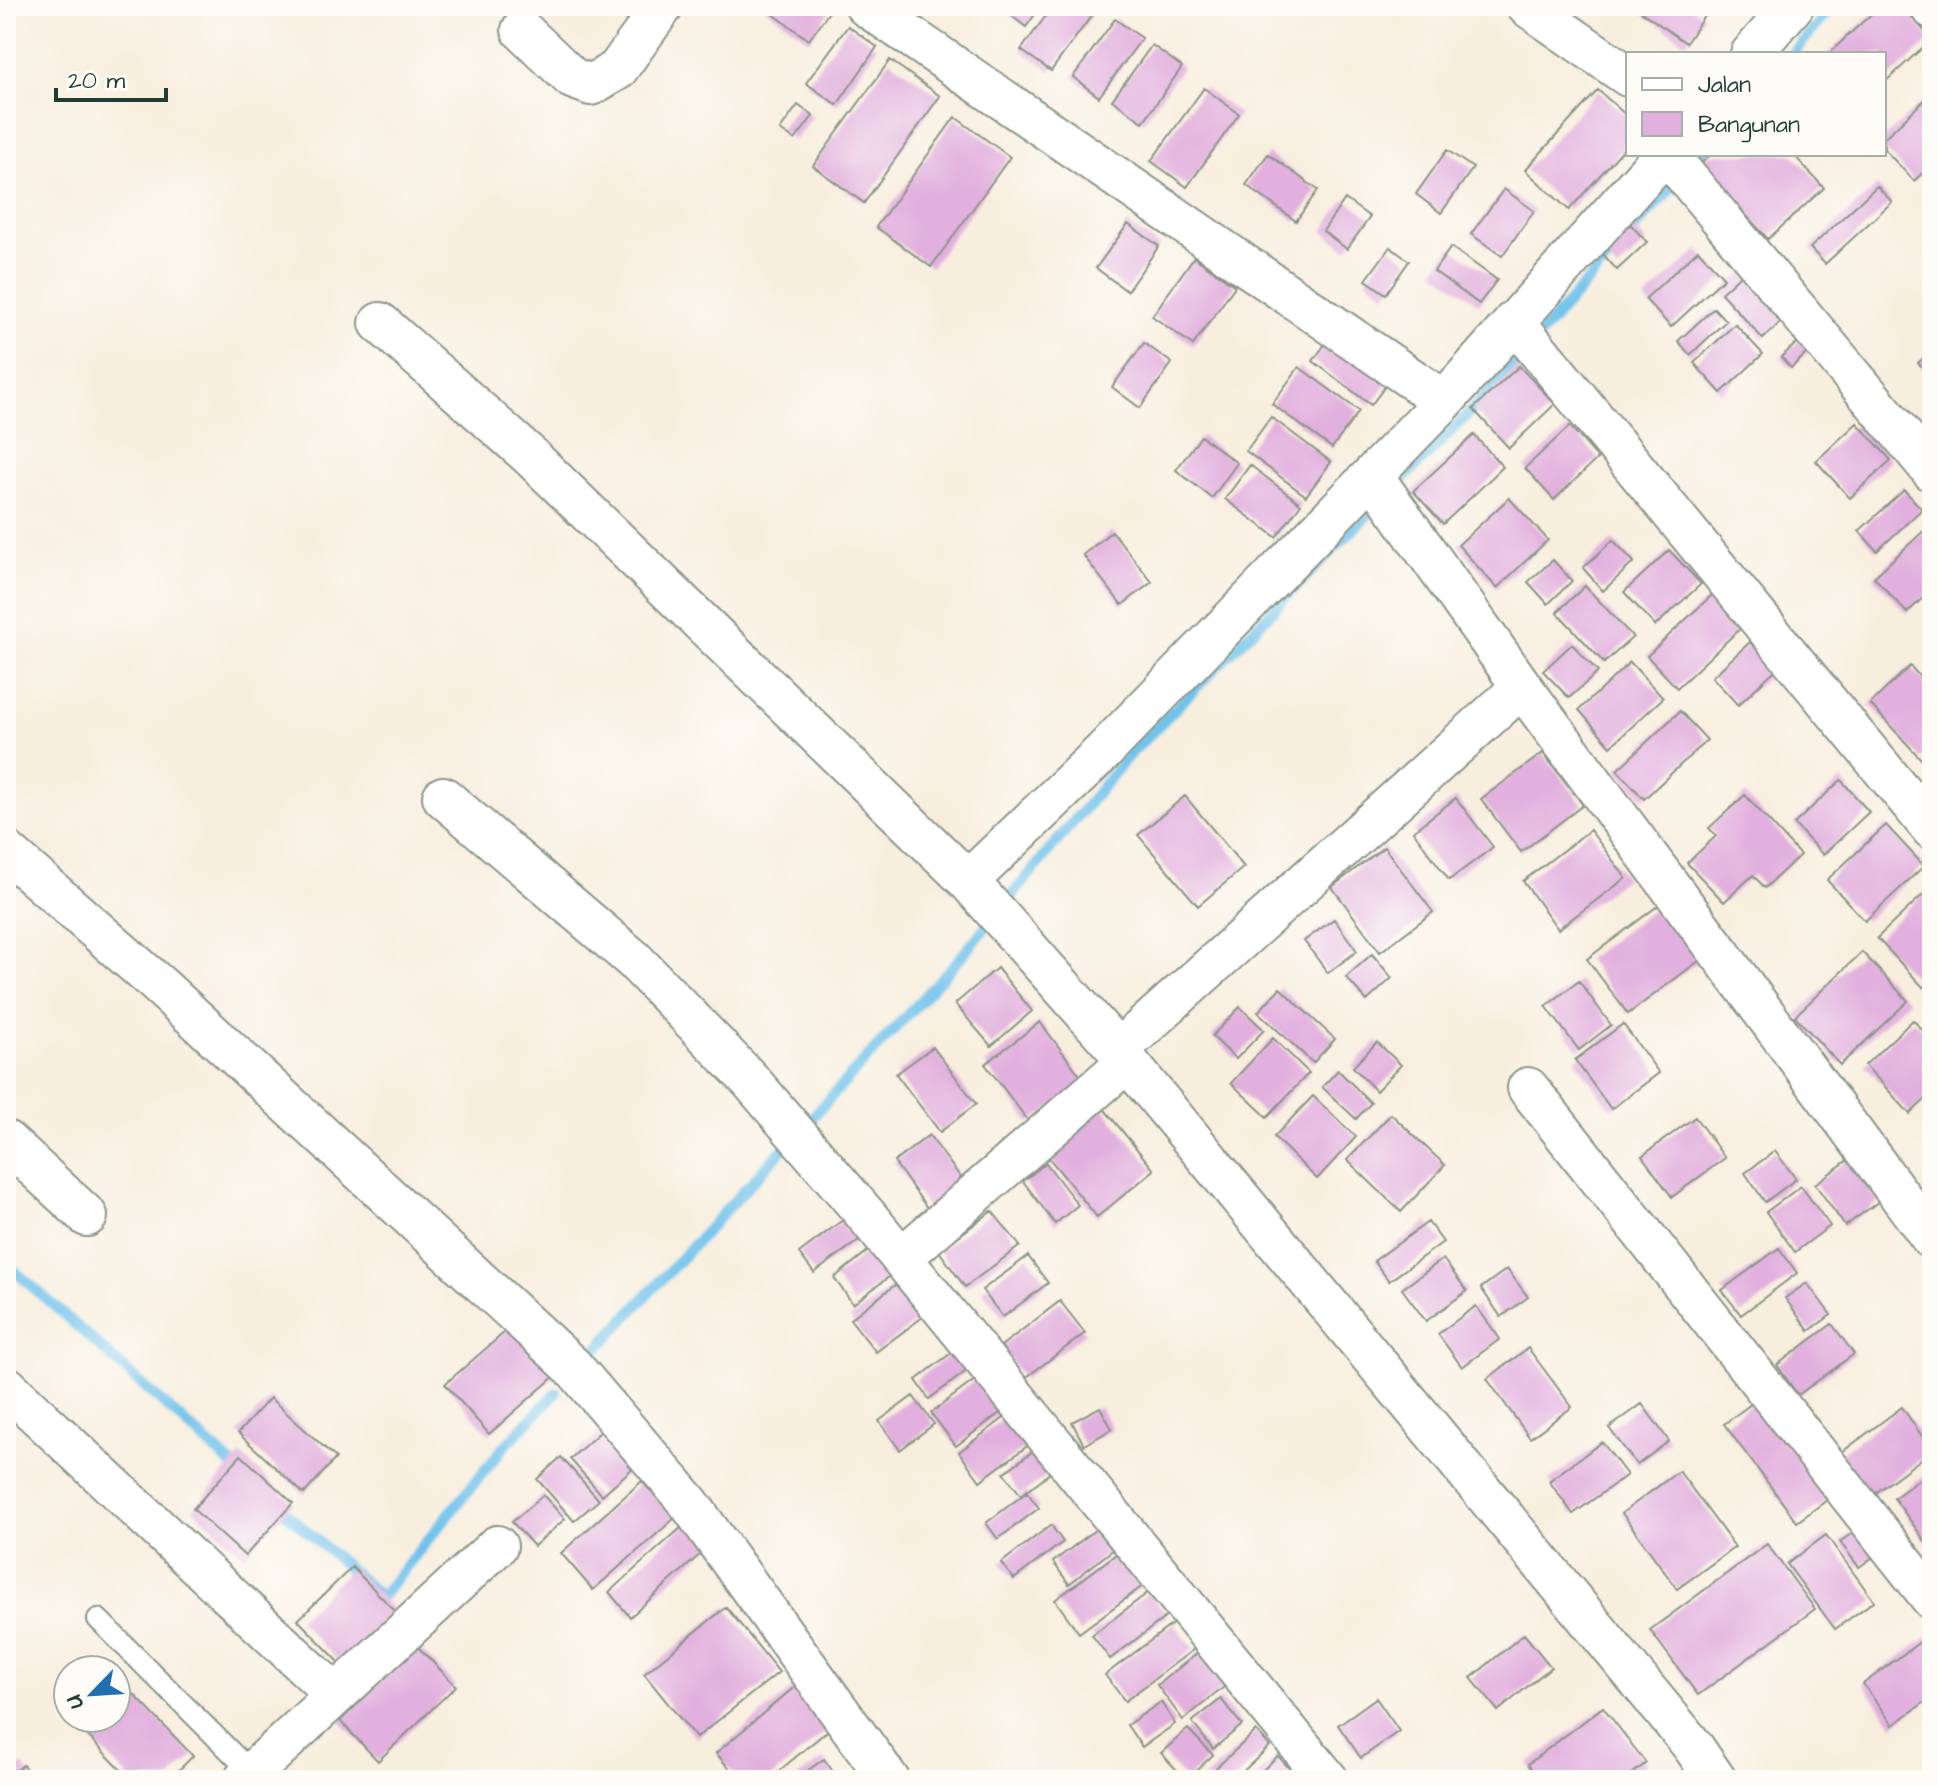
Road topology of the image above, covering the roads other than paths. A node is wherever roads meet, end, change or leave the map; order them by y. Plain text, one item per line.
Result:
1 (663, 6) edge
2 (866, 6) edge
3 (1527, 6) edge
4 (1777, 11) edge
5 (522, 30) dead end
6 (1752, 52) edge
7 (1626, 75) edge
8 (1663, 156) edge
9 (1667, 156) edge
10 (1514, 321) junction
11 (380, 323) dead end
12 (1444, 401) junction
13 (1932, 471) edge
14 (1372, 475) junction
15 (1522, 687) junction
16 (443, 797) dead end
17 (1932, 829) edge
18 (6, 851) edge
19 (968, 881) junction
20 (1123, 1056) junction
21 (1528, 1088) dead end
22 (6, 1141) edge
23 (87, 1216) dead end
24 (1932, 1239) edge
25 (901, 1258) junction
26 (6, 1386) edge
27 (497, 1546) dead end
28 (1932, 1599) edge
29 (98, 1619) dead end
30 (336, 1695) junction
31 (248, 1776) edge
32 (889, 1780) edge
33 (1328, 1780) edge
34 (1716, 1780) edge

1 - 5 street
2 - 12 street
3 - 7 street
4 - 6 street
8 - 10 street
9 - 13 street
10 - 12 street
10 - 17 street
11 - 19 street
12 - 14 street
14 - 15 street
14 - 19 street
15 - 20 street
15 - 24 street
16 - 25 street
18 - 32 street
19 - 20 street
20 - 25 street
20 - 34 street
21 - 28 street
22 - 23 street
25 - 33 street
26 - 30 street
27 - 30 street
29 - 31 lane
30 - 31 street

